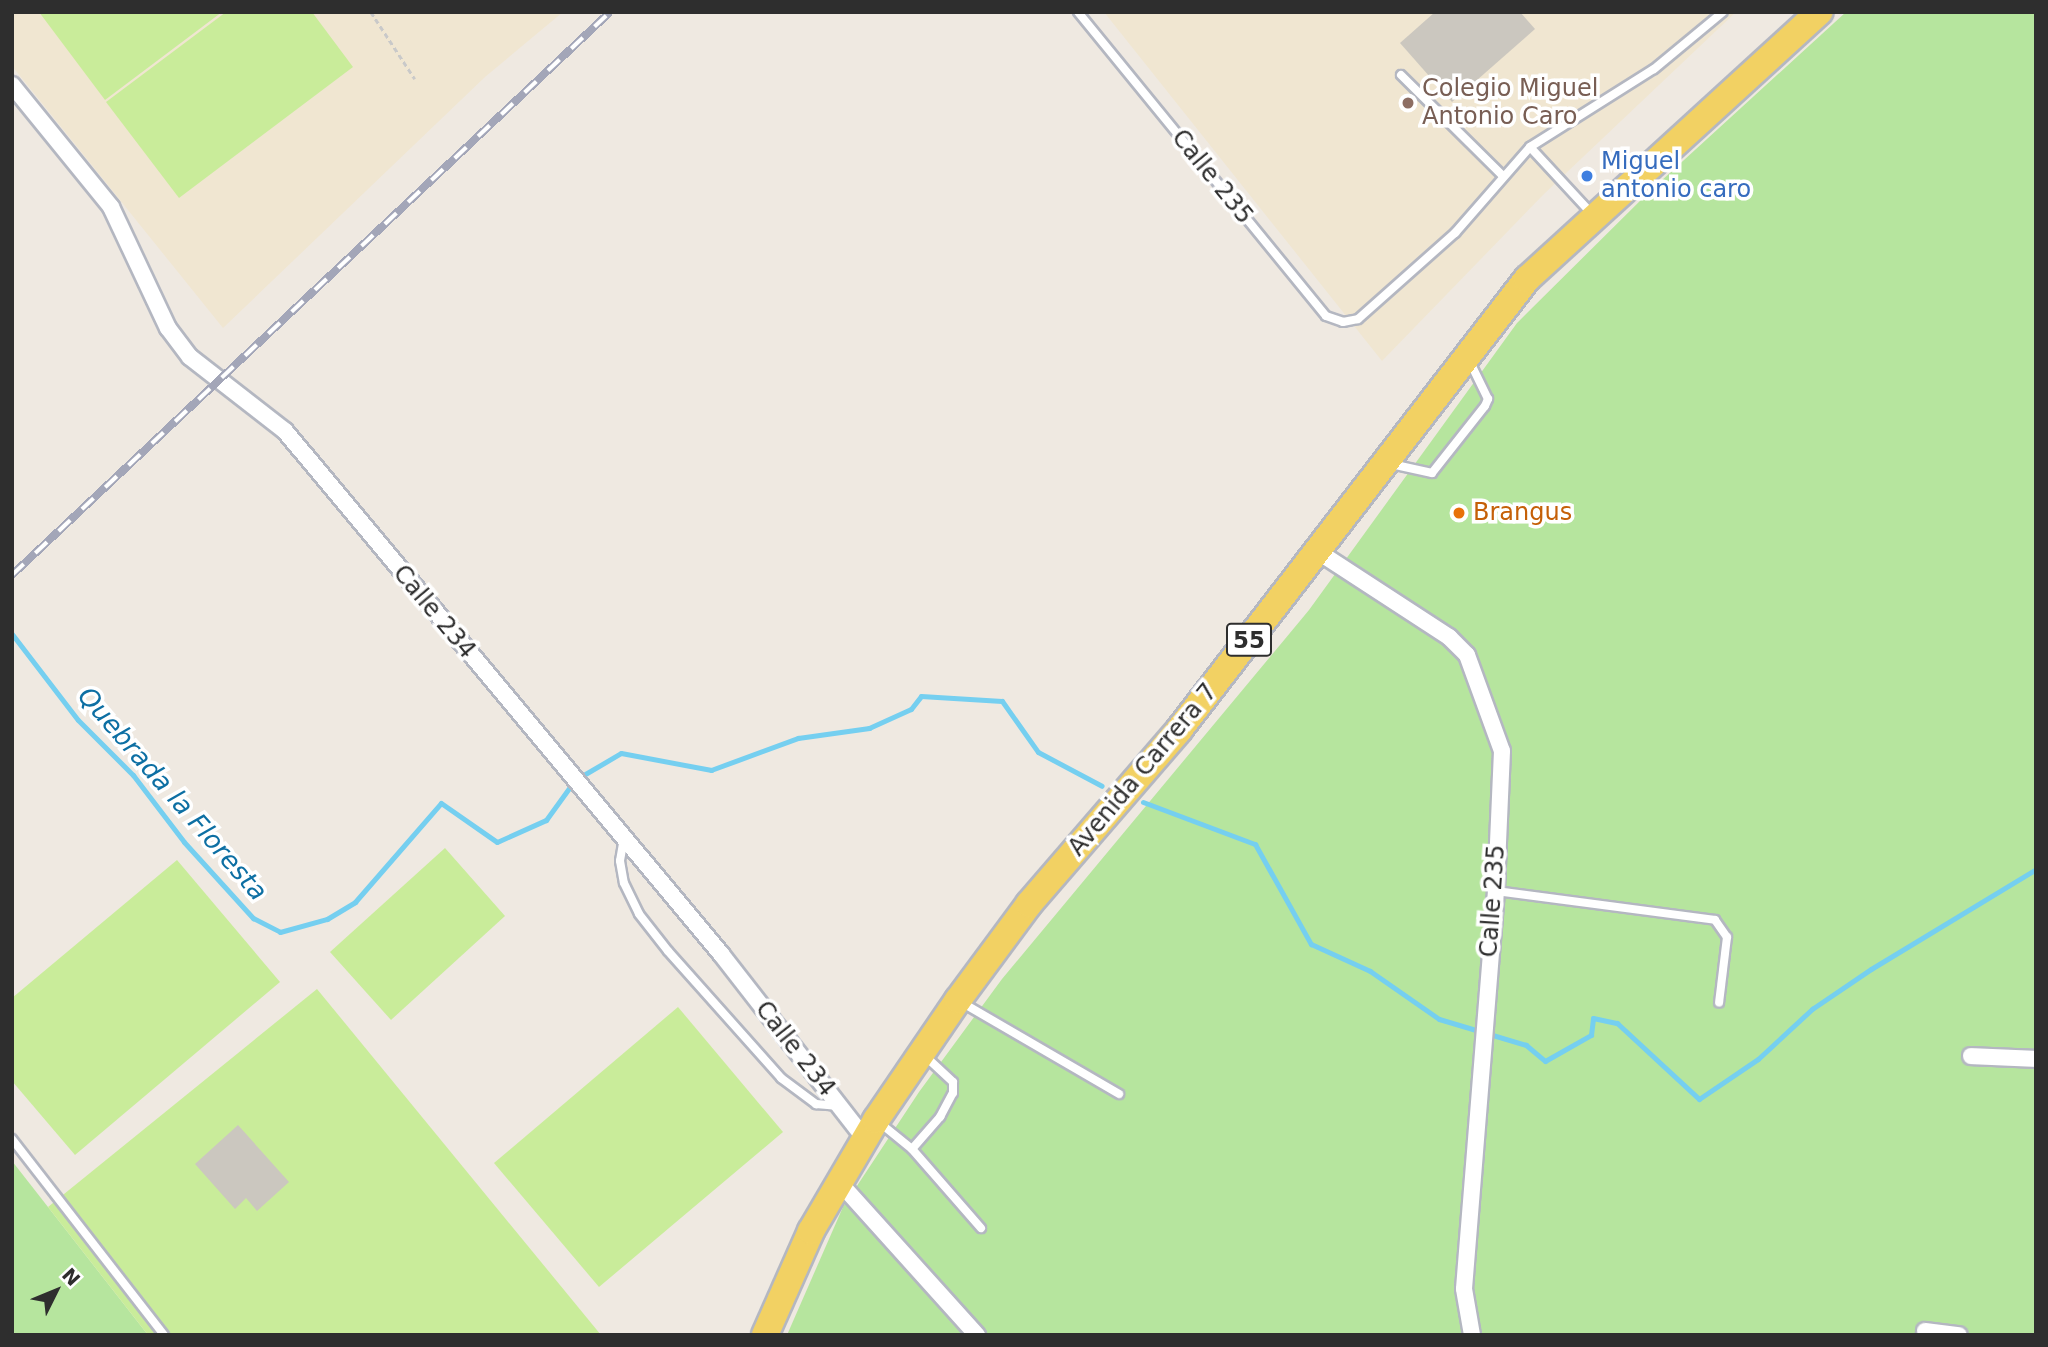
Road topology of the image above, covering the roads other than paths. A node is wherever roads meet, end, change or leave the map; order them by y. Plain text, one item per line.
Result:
1 (1078, 12) edge
2 (1723, 12) edge
3 (1819, 12) edge
4 (1401, 75) dead end
5 (12, 85) edge
6 (1530, 147) junction
7 (1503, 176) junction
8 (1592, 215) junction
9 (1467, 357) junction
10 (1388, 463) junction
11 (1317, 551) junction
12 (624, 838) junction
13 (1496, 891) junction
14 (958, 1000) junction
15 (1719, 1003) dead end
16 (922, 1053) junction
17 (1971, 1056) dead end
18 (2036, 1059) edge
19 (1119, 1094) dead end
20 (839, 1106) junction
21 (871, 1130) junction
22 (12, 1139) edge
23 (912, 1149) junction
24 (840, 1183) junction
25 (981, 1228) dead end
26 (1925, 1331) dead end
27 (164, 1335) edge
28 (765, 1335) edge
29 (977, 1335) edge
30 (1472, 1335) edge
31 (1959, 1335) edge

1 - 7 lane, Calle 235
2 - 6 lane
3 - 8 main road, Avenida Carrera 7 / 55
4 - 7 lane
5 - 12 street, Calle 234
6 - 7 lane
6 - 8 lane
8 - 9 main road, Avenida Carrera 7 / 55
9 - 10 main road, Avenida Carrera 7 / 55
9 - 10 lane
10 - 11 main road, Avenida Carrera 7 / 55
11 - 13 street, Calle 235
11 - 14 main road, Avenida Carrera 7 / 55
12 - 20 street, Calle 234
12 - 20 lane
13 - 15 lane
13 - 30 street, Calle 235
14 - 16 main road, Avenida Carrera 7 / 55
14 - 19 lane
16 - 21 main road, Avenida Carrera 7 / 55
16 - 23 lane
17 - 18 street
20 - 21 street, Calle 234
21 - 23 lane
21 - 24 main road, Avenida Carrera 7 / 55
22 - 27 lane
23 - 25 lane
24 - 28 main road, Avenida Carrera 7 / 55
24 - 29 street
26 - 31 street

